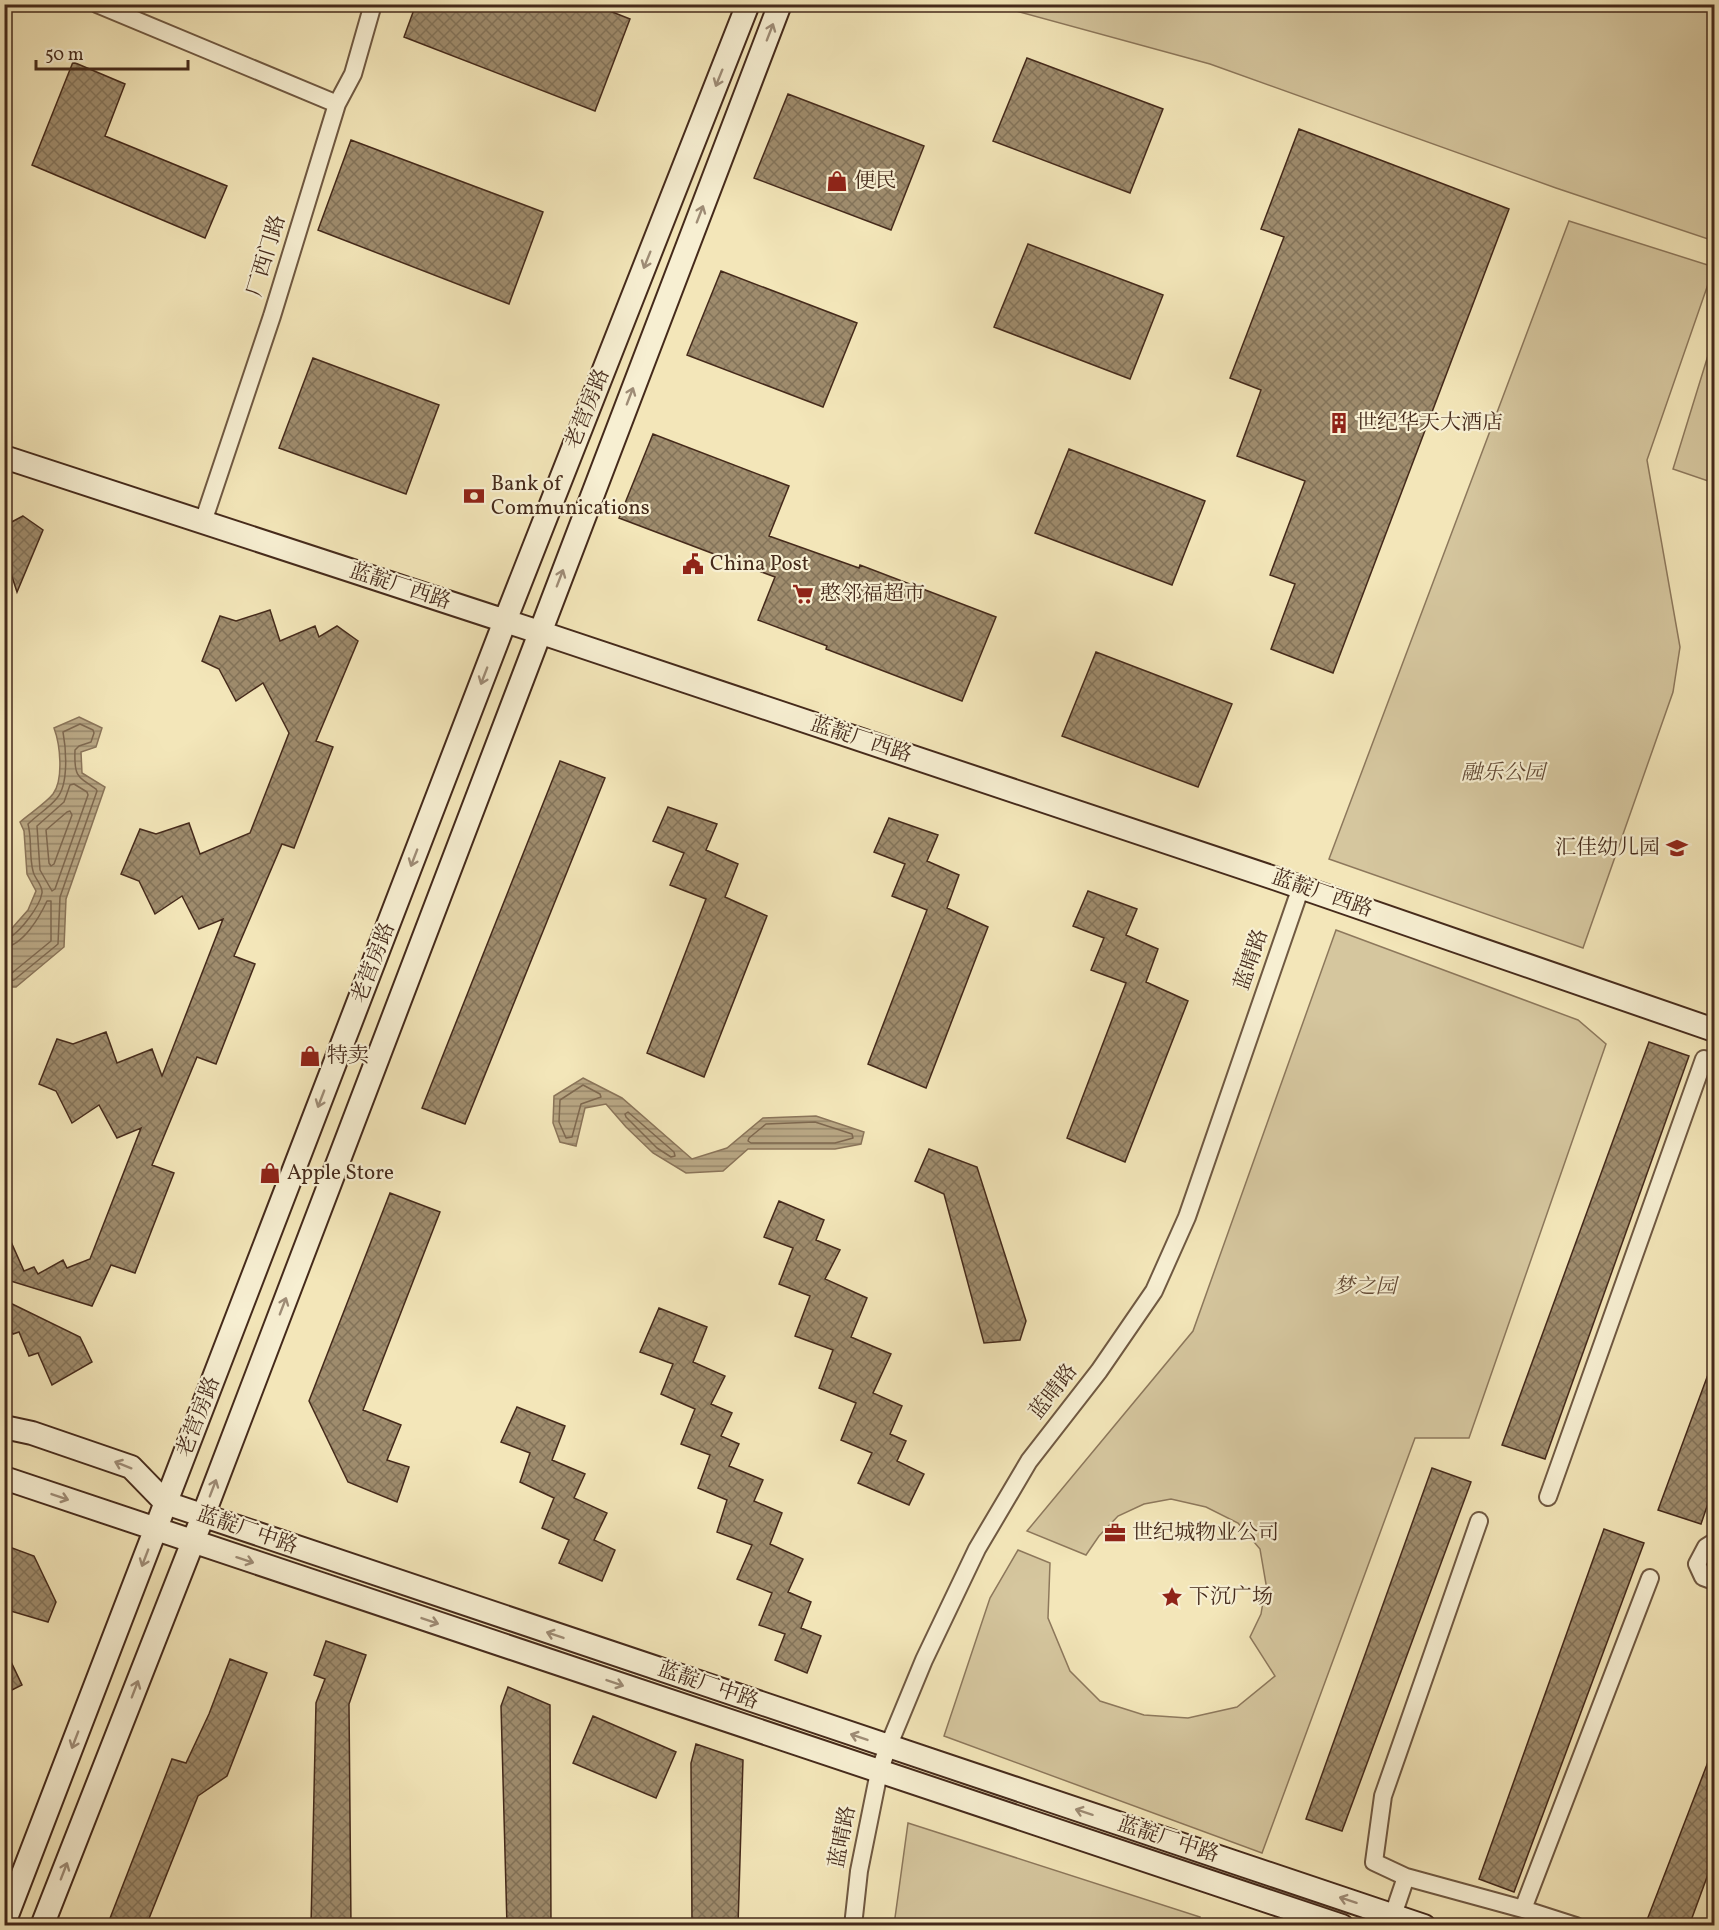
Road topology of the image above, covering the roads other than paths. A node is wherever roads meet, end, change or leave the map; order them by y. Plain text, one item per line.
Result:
1 (97, 4) edge
2 (373, 4) edge
3 (748, 4) edge
4 (780, 4) edge
5 (337, 104) junction
6 (4, 457) edge
7 (202, 522) junction
8 (505, 621) junction
9 (539, 632) junction
10 (1301, 887) junction
11 (1714, 1030) edge
12 (1714, 1063) edge
13 (4, 1427) edge
14 (4, 1478) edge
15 (1548, 1497) dead end
16 (166, 1503) junction
17 (203, 1516) junction
18 (1479, 1521) dead end
19 (156, 1530) junction
20 (192, 1542) junction
21 (1714, 1542) edge
22 (1650, 1578) dead end
23 (1714, 1581) edge
24 (888, 1747) junction
25 (879, 1772) junction
26 (1406, 1877) junction
27 (1523, 1909) junction
28 (1391, 1920) edge
29 (4, 1923) edge
30 (42, 1926) edge
31 (853, 1926) edge
32 (1342, 1926) edge
33 (1424, 1926) edge
34 (1576, 1926) edge

1 - 5 street
2 - 5 street, 厂西门路
3 -> 8 street, 老营房路
9 -> 4 street, 老营房路
5 - 7 street, 厂西门路
6 - 7 street, 蓝靛厂西路
7 - 8 street, 蓝靛厂西路
8 - 9 street, 蓝靛厂西路
8 -> 16 street, 老营房路
9 - 10 street, 蓝靛厂西路
17 -> 9 street, 老营房路
10 - 11 street, 蓝靛厂西路
10 - 24 street, 蓝晴路
12 - 15 street
16 -> 13 street, 蓝靛厂中路
14 -> 19 street, 蓝靛厂中路
16 - 17 street, 蓝靛厂中路
16 - 19 street, 老营房路
17 - 20 street, 老营房路
24 -> 17 street, 蓝靛厂中路
18 - 26 street
19 - 20 street, 蓝靛厂中路
19 -> 29 street, 老营房路
20 -> 25 street, 蓝靛厂中路
30 -> 20 street, 老营房路
21 - 23 street
22 - 27 street
24 - 25 street, 蓝晴路
28 -> 24 street, 蓝靛厂中路
25 - 31 street, 蓝晴路
25 - 32 street, 蓝靛厂中路
26 - 27 street
26 - 28 street
27 - 34 street
28 - 33 street, 蓝靛厂中路

